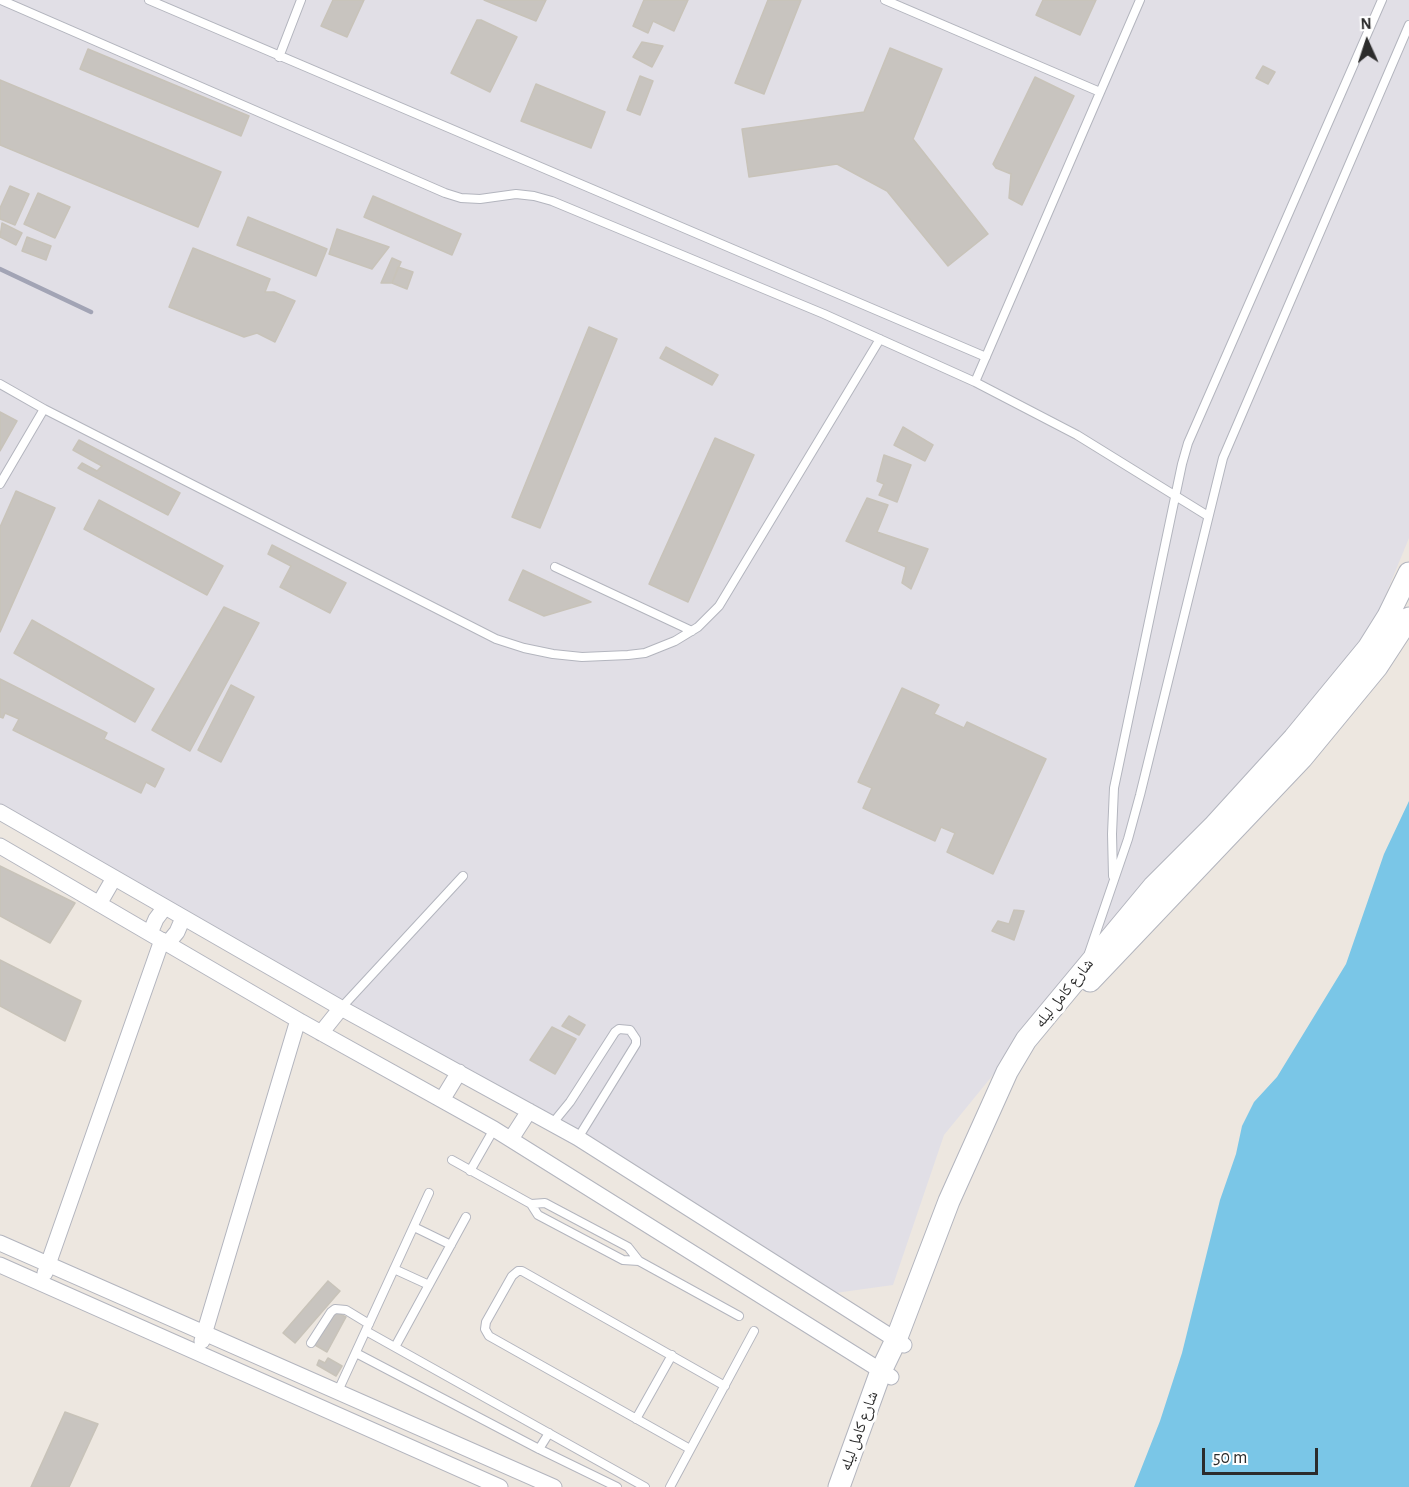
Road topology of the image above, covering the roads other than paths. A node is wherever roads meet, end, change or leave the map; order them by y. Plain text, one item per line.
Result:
1 (1, 0) edge
2 (148, 0) edge
3 (302, 0) edge
4 (885, 0) edge
5 (1140, 0) edge
6 (1382, 0) edge
7 (1409, 25) edge
8 (279, 57) junction
9 (1100, 92) junction
10 (880, 339) junction
11 (986, 357) junction
12 (975, 382) junction
13 (0, 384) edge
14 (44, 409) junction
15 (0, 484) edge
16 (1175, 496) junction
17 (1208, 516) junction
18 (555, 567) dead end
19 (1409, 573) edge
20 (1409, 618) edge
21 (692, 631) junction
22 (0, 812) edge
23 (0, 846) edge
24 (463, 876) dead end
25 (114, 878) junction
26 (1113, 881) junction
27 (99, 904) junction
28 (165, 907) junction
29 (183, 918) junction
30 (160, 939) junction
31 (1083, 968) junction
32 (1070, 1002) junction
33 (340, 1008) junction
34 (298, 1020) junction
35 (321, 1033) junction
36 (459, 1072) junction
37 (442, 1100) junction
38 (529, 1112) junction
39 (552, 1124) junction
40 (494, 1129) junction
41 (578, 1138) junction
42 (511, 1140) junction
43 (452, 1161) dead end
44 (470, 1171) junction
45 (429, 1193) dead end
46 (531, 1204) junction
47 (466, 1217) dead end
48 (414, 1227) junction
49 (0, 1243) edge
50 (451, 1245) junction
51 (639, 1261) junction
52 (0, 1265) edge
53 (48, 1265) junction
54 (394, 1269) junction
55 (41, 1284) junction
56 (429, 1285) junction
57 (739, 1316) dead end
58 (176, 1320) junction
59 (367, 1328) junction
60 (754, 1331) dead end
61 (204, 1332) junction
62 (168, 1339) junction
63 (900, 1342) junction
64 (311, 1343) dead end
65 (395, 1347) junction
66 (198, 1352) junction
67 (356, 1353) junction
68 (672, 1355) junction
69 (886, 1374) junction
70 (725, 1386) junction
71 (338, 1391) junction
72 (330, 1411) junction
73 (636, 1419) junction
74 (549, 1433) junction
75 (539, 1449) junction
76 (690, 1449) junction
77 (500, 1487) edge
78 (554, 1487) edge
79 (617, 1487) edge
80 (645, 1487) edge
81 (670, 1487) edge
82 (838, 1487) edge
83 (849, 1487) edge

1 - 10 lane
2 - 8 lane
3 - 8 lane
4 - 9 lane
5 - 9 lane
6 - 16 lane
7 - 17 lane
8 - 11 lane
9 - 11 lane
10 - 12 lane
10 - 21 lane
11 - 12 lane
12 - 16 lane
13 - 14 lane
14 - 15 lane
14 - 21 lane
16 - 17 lane
16 - 26 lane
17 - 26 lane
18 - 21 lane
19 - 31 street, شارع كامل ليله
20 - 32 street, شارع كامل ليله
22 - 25 street
23 - 27 street
24 - 33 lane
25 - 27 street
25 - 28 street
26 - 31 lane
27 - 30 street
28 - 29 street
28 - 30 street
29 - 30 street
29 - 33 street
30 - 34 street
30 - 53 street
31 - 32 street
31 - 63 street, شارع كامل ليله
32 - 63 street, شارع كامل ليله
33 - 35 street
33 - 36 street
34 - 35 street
34 - 61 street
35 - 37 street
36 - 37 street
36 - 38 street
37 - 40 street
38 - 39 street
38 - 42 street
39 - 41 street
39 - 41 lane
40 - 42 street
40 - 44 lane
41 - 63 street
42 - 69 street
43 - 44 lane
44 - 46 lane
45 - 48 lane
46 - 51 lane
46 - 51 lane
47 - 50 lane
48 - 50 lane
48 - 54 lane
49 - 53 street
50 - 56 lane
51 - 57 lane
52 - 55 street
53 - 55 street
53 - 58 street
54 - 56 lane
54 - 59 lane
55 - 62 street
56 - 65 lane
58 - 61 street
58 - 62 street
59 - 64 lane
59 - 65 lane
59 - 67 lane
60 - 70 lane
61 - 66 street
61 - 71 street
62 - 66 street
63 - 69 street, شارع كامل ليله
65 - 74 lane
66 - 72 street
67 - 71 lane
67 - 75 lane
68 - 70 lane
68 - 73 lane
68 - 73 lane
69 - 82 street, شارع كامل ليله
69 - 83 street, شارع كامل ليله
70 - 76 lane
71 - 72 street
71 - 78 street
72 - 77 street
73 - 76 lane
74 - 75 lane
74 - 80 lane
75 - 79 lane
76 - 81 lane

